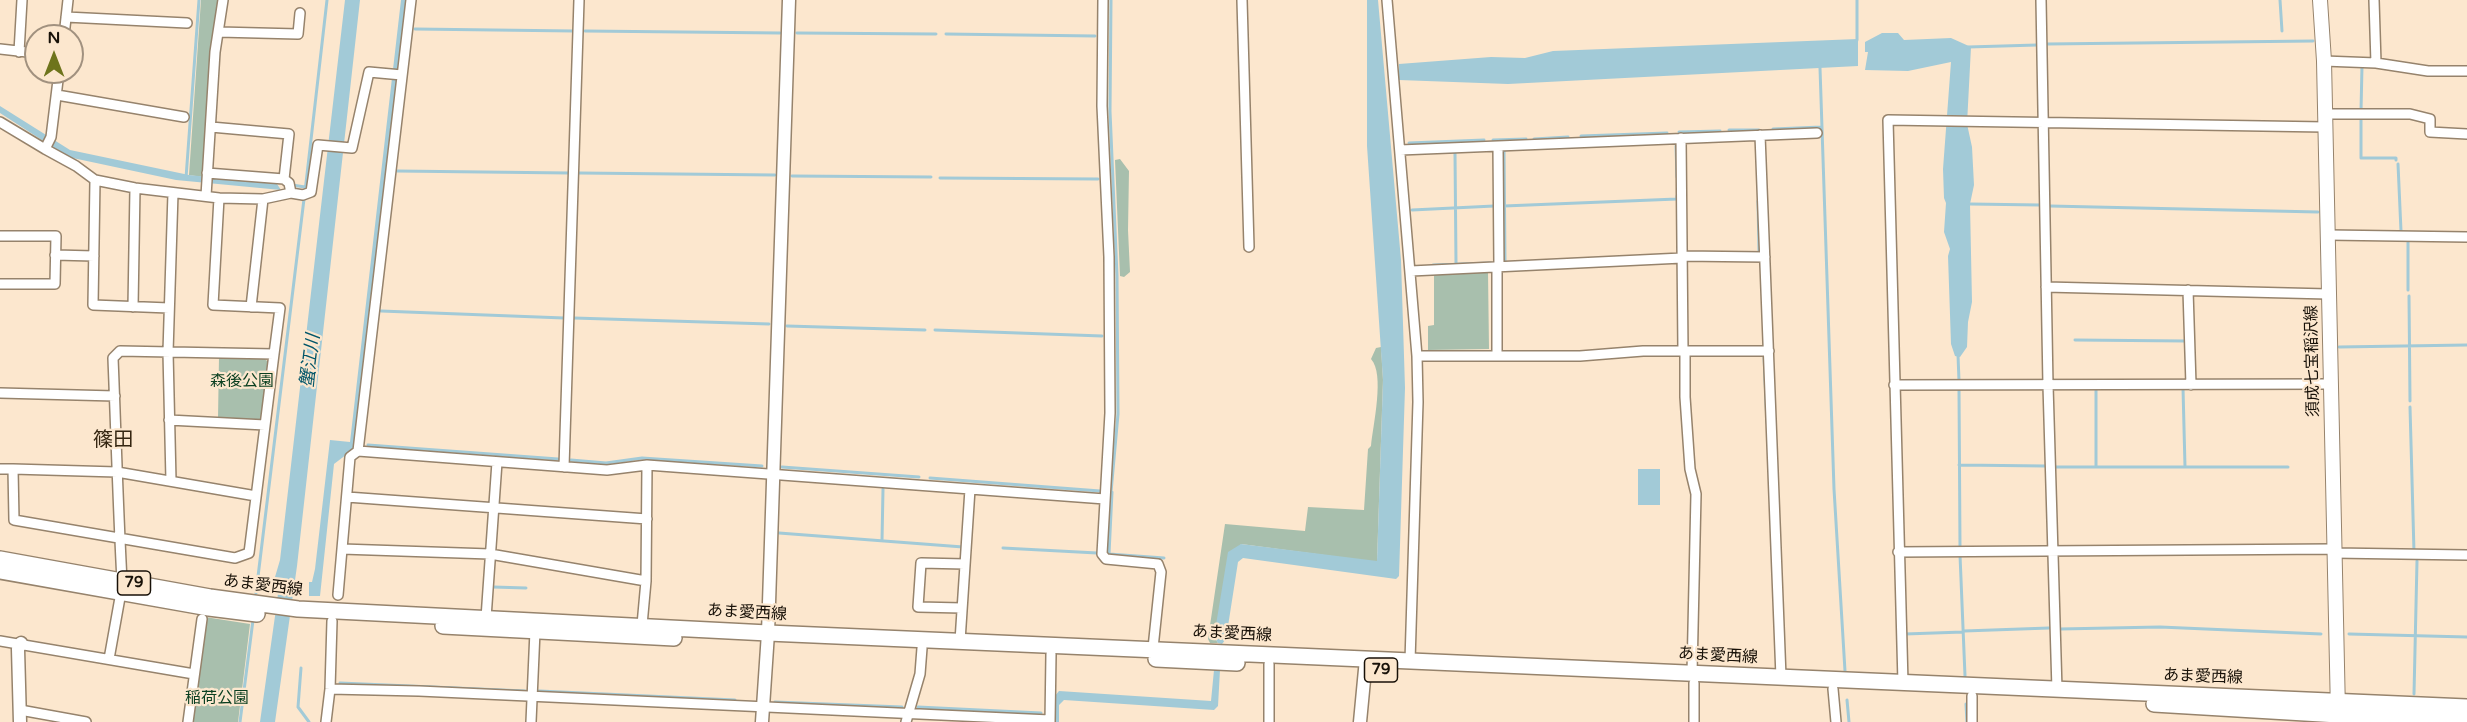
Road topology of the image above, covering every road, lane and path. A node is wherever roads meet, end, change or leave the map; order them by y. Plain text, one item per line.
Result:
1 (22, 0) edge
2 (68, 0) edge
3 (223, 0) edge
4 (411, 0) edge
5 (579, 0) edge
6 (789, 0) edge
7 (1103, 0) edge
8 (1242, 0) edge
9 (1387, 0) edge
10 (2041, 0) edge
11 (2320, 0) edge
12 (2374, 0) edge
13 (300, 13) dead end
14 (66, 17) junction
15 (187, 23) dead end
16 (65, 24) edge
17 (219, 32) junction
18 (0, 49) edge
19 (19, 52) junction
20 (24, 52) edge
21 (2324, 61) junction
22 (2376, 63) junction
23 (2467, 71) edge
24 (398, 75) junction
25 (58, 84) edge
26 (57, 95) junction
27 (184, 117) dead end
28 (2325, 120) junction
29 (0, 122) edge
30 (2043, 122) junction
31 (210, 128) junction
32 (1817, 133) dead end
33 (2467, 134) edge
34 (1760, 135) junction
35 (1680, 138) junction
36 (48, 144) junction
37 (1498, 146) junction
38 (1400, 150) junction
39 (207, 178) junction
40 (284, 178) junction
41 (95, 180) junction
42 (135, 188) junction
43 (173, 193) junction
44 (291, 193) junction
45 (206, 196) junction
46 (219, 198) junction
47 (263, 199) junction
48 (2328, 235) junction
49 (0, 236) edge
50 (2467, 237) edge
51 (1249, 247) dead end
52 (55, 255) junction
53 (94, 256) junction
54 (1682, 257) junction
55 (1765, 257) junction
56 (1498, 267) junction
57 (1412, 271) junction
58 (0, 284) edge
59 (2046, 287) junction
60 (2188, 290) junction
61 (2328, 294) junction
62 (133, 307) junction
63 (251, 307) junction
64 (169, 308) junction
65 (1684, 351) junction
66 (1769, 351) junction
67 (168, 352) junction
68 (274, 354) junction
69 (1497, 354) junction
70 (1417, 356) junction
71 (2191, 384) junction
72 (2331, 384) junction
73 (1894, 385) junction
74 (2048, 385) junction
75 (0, 393) edge
76 (115, 396) junction
77 (169, 420) junction
78 (265, 425) junction
79 (358, 451) junction
80 (497, 462) junction
81 (647, 465) junction
82 (564, 467) junction
83 (0, 469) edge
84 (13, 470) junction
85 (117, 472) junction
86 (772, 474) junction
87 (171, 480) junction
88 (970, 489) junction
89 (256, 496) junction
90 (347, 497) junction
91 (1105, 499) junction
92 (493, 508) junction
93 (647, 519) junction
94 (119, 538) junction
95 (342, 549) junction
96 (2053, 550) junction
97 (2333, 551) junction
98 (1898, 552) junction
99 (490, 554) junction
100 (2467, 555) edge
101 (0, 559) edge
102 (965, 564) junction
103 (0, 571) edge
104 (646, 581) junction
105 (121, 587) junction
106 (338, 595) dead end
107 (962, 608) junction
108 (297, 613) junction
109 (486, 618) junction
110 (202, 619) dead end
111 (332, 621) junction
112 (642, 625) junction
113 (535, 631) junction
114 (767, 637) junction
115 (0, 641) edge
116 (960, 641) junction
117 (21, 643) junction
118 (922, 648) junction
119 (1153, 648) junction
120 (1051, 654) junction
121 (109, 659) junction
122 (1410, 661) junction
123 (1269, 664) junction
124 (1365, 664) junction
125 (194, 674) junction
126 (1781, 677) junction
127 (1693, 678) junction
128 (1903, 683) junction
129 (330, 689) junction
130 (1833, 689) junction
131 (2057, 690) junction
132 (1971, 696) junction
133 (532, 697) junction
134 (763, 706) junction
135 (2467, 707) edge
136 (909, 712) junction
137 (2338, 712) edge
138 (20, 716) edge
139 (2467, 719) edge
140 (1050, 721) edge
141 (86, 722) edge
142 (188, 722) edge
143 (326, 722) edge
144 (531, 722) edge
145 (762, 722) edge
146 (906, 722) edge
147 (1269, 722) edge
148 (1360, 722) edge
149 (1694, 722) edge
150 (1836, 722) edge
151 (1972, 722) edge

1 - 19 street
2 - 14 street
3 - 17 street
4 - 24 street
5 - 82 street
6 - 86 street
7 - 91 street
8 - 51 street
9 - 38 street
10 - 30 street
11 - 21 main road, 須成七宝稲沢線
12 - 22 street
13 - 17 street
14 - 15 street
14 - 16 street
17 - 31 street
18 - 19 street
19 - 20 street
21 - 22 street
21 - 28 main road, 須成七宝稲沢線
22 - 23 street
24 - 44 street
24 - 79 street
25 - 26 street
26 - 27 street
26 - 36 street
28 - 30 street
28 - 33 street
28 - 48 main road, 須成七宝稲沢線
29 - 36 street
30 - 59 street
30 - 73 street
31 - 39 street
31 - 40 street
32 - 34 street
34 - 35 street
34 - 55 street
35 - 37 street
35 - 54 street
36 - 41 street
37 - 38 street
37 - 56 street
38 - 57 street
39 - 40 street
39 - 45 street
40 - 44 street
41 - 42 street
41 - 53 street
42 - 43 street
42 - 62 street
43 - 45 street
43 - 64 street
44 - 47 street
45 - 46 street
46 - 47 street
46 - 63 street
47 - 63 street
48 - 50 street
48 - 61 main road, 須成七宝稲沢線
49 - 52 street
52 - 53 street
52 - 58 street
53 - 62 street
54 - 55 street
54 - 56 street
54 - 65 street
55 - 66 street
56 - 57 street
56 - 69 street
57 - 70 street
59 - 60 street
59 - 74 street
60 - 61 street
60 - 71 street
61 - 72 main road, 須成七宝稲沢線
62 - 64 street
63 - 68 street
64 - 67 street
65 - 66 street
65 - 69 street
65 - 127 street
66 - 126 street
67 - 68 street
67 - 76 street
67 - 77 street
68 - 78 street
69 - 70 street
70 - 122 street
71 - 72 street
71 - 74 street
72 - 97 main road, 須成七宝稲沢線
73 - 74 street
73 - 98 street
74 - 96 street
75 - 76 street
76 - 85 street
77 - 78 street
77 - 87 street
78 - 89 street
79 - 80 street
79 - 90 street
80 - 82 street
80 - 92 street
81 - 82 street
81 - 86 street
81 - 93 street
83 - 84 street
84 - 85 street
84 - 94 street
85 - 87 street
85 - 94 street
86 - 88 street
86 - 114 street
87 - 89 street
88 - 91 street
88 - 102 street
89 - 94 street
90 - 92 street
90 - 95 street
91 - 119 street
92 - 93 street
92 - 99 street
93 - 104 street
94 - 105 street
95 - 99 street
95 - 106 street
96 - 97 street
96 - 98 street
96 - 131 street
97 - 100 street
97 - 137 main road, 須成七宝稲沢線
98 - 128 street
99 - 104 street
99 - 109 street
101 - 105 main road, あま愛西線 / 79
102 - 107 street
102 - 107 street
103 - 105 main road, あま愛西線 / 79
104 - 112 street
105 - 108 main road, あま愛西線 / 79
105 - 121 street
107 - 116 street
108 - 109 main road, あま愛西線 / 79
108 - 111 main road, あま愛西線 / 79
109 - 112 main road, あま愛西線 / 79
110 - 125 street
111 - 113 main road, あま愛西線 / 79
111 - 129 street
112 - 114 main road, あま愛西線 / 79
113 - 114 main road, あま愛西線 / 79
113 - 133 street
114 - 116 main road, あま愛西線 / 79
114 - 118 main road, あま愛西線 / 79
114 - 134 street
115 - 117 street
116 - 119 main road, あま愛西線 / 79
117 - 121 street
117 - 138 street
118 - 120 main road, あま愛西線 / 79
118 - 136 street
119 - 124 main road, あま愛西線 / 79
120 - 123 main road, あま愛西線 / 79
120 - 140 street
121 - 125 street
122 - 124 main road, あま愛西線 / 79
122 - 127 main road, あま愛西線 / 79
123 - 124 main road, あま愛西線 / 79
123 - 147 street
124 - 127 main road, あま愛西線 / 79
124 - 148 street
125 - 142 street
126 - 127 main road, あま愛西線 / 79
126 - 128 main road, あま愛西線 / 79
127 - 130 main road, あま愛西線 / 79
127 - 149 street
128 - 131 main road, あま愛西線 / 79
129 - 133 street
129 - 143 street
130 - 132 main road, あま愛西線 / 79
130 - 150 street
131 - 137 main road, あま愛西線 / 79
132 - 137 main road, あま愛西線 / 79
132 - 151 street
133 - 134 street
133 - 144 street
134 - 136 street
134 - 145 street
135 - 137 main road, あま愛西線 / 79
136 - 140 street
136 - 146 street
137 - 139 main road, あま愛西線 / 79
138 - 141 street

